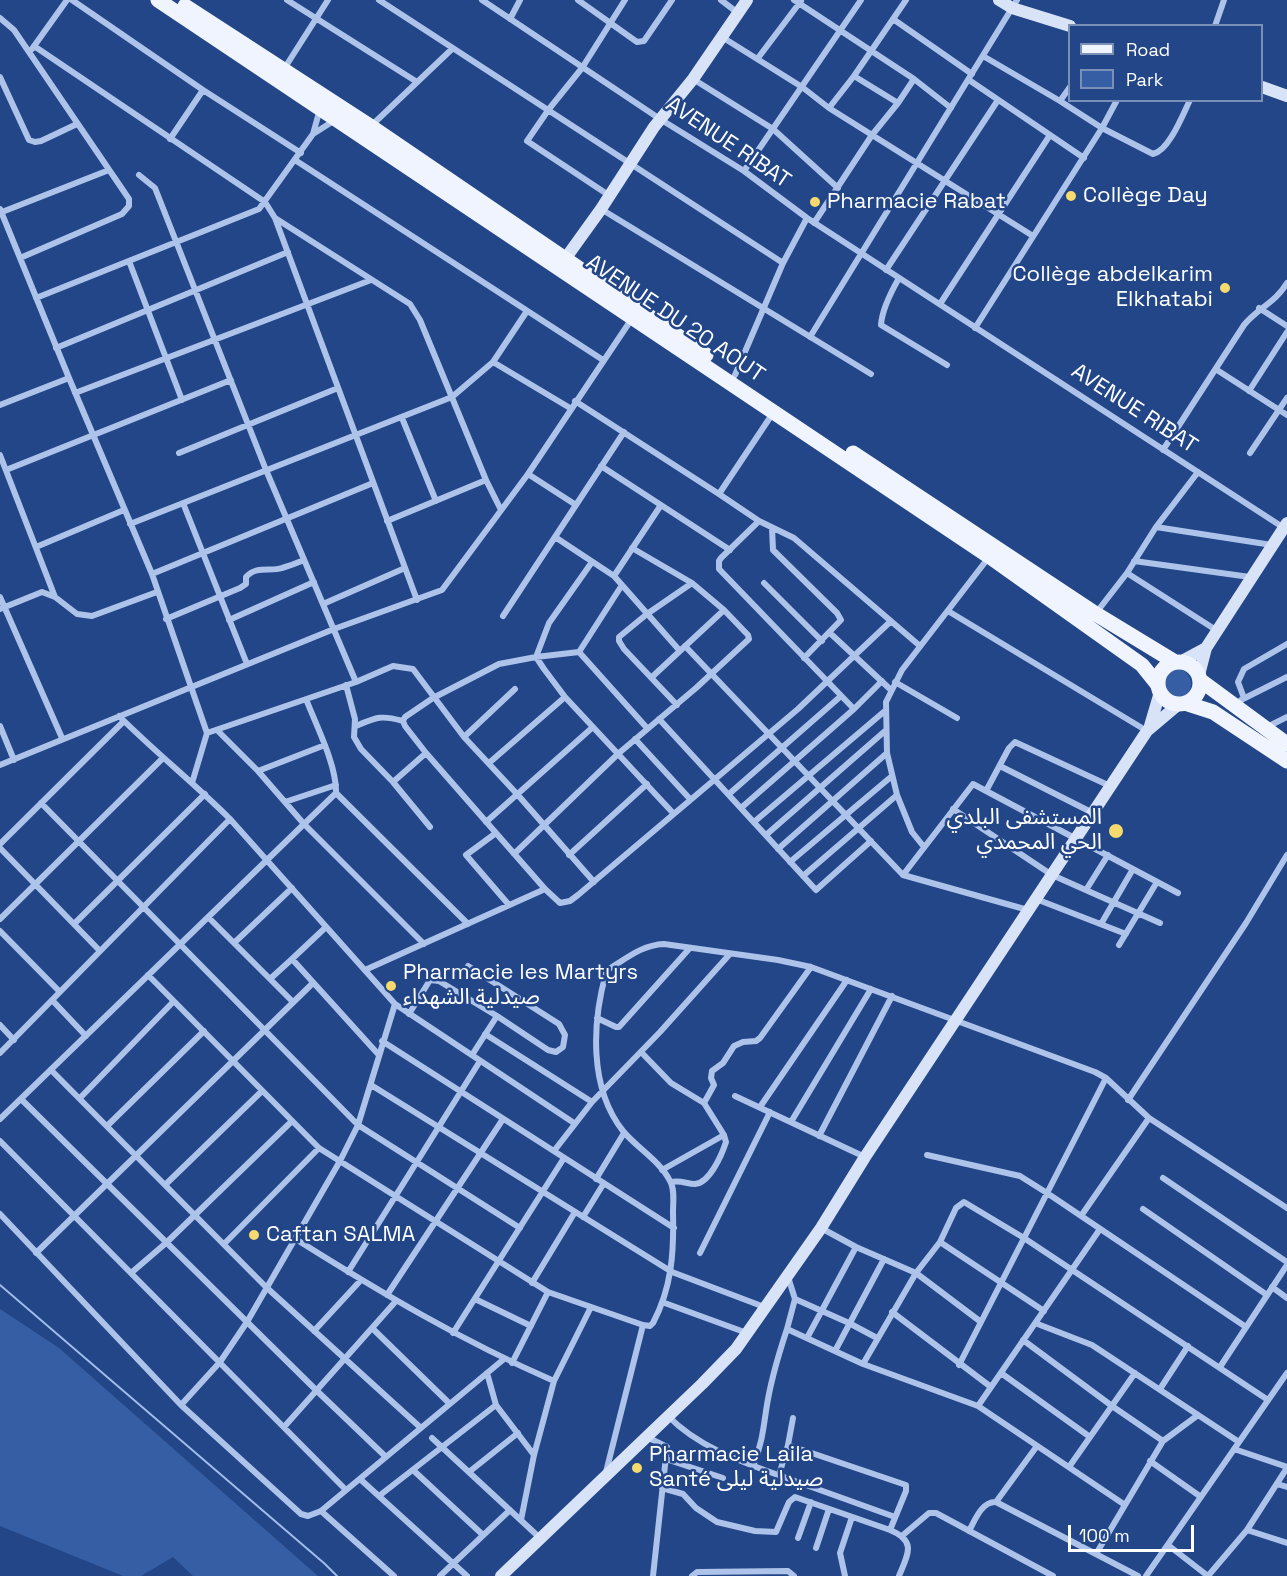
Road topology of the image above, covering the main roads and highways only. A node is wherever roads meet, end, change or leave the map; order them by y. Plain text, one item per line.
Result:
1 (158, 0) edge
2 (176, 0) edge
3 (562, 263) junction
4 (635, 314) junction
5 (1178, 662) junction
6 (1199, 678) junction
7 (1159, 688) junction
8 (1182, 704) junction
9 (1287, 744) edge
10 (1287, 761) edge

1 - 3 main road, AVENUE DU 20 AOUT
2 - 3 main road, AVENUE DU 20 AOUT
3 - 4 main road, AVENUE DU 20 AOUT
4 - 5 main road, AVENUE DU 20 AOUT
4 - 7 main road, AVENUE DU 20 AOUT
5 - 6 main road
5 - 7 main road
6 - 8 main road
6 - 9 main road
7 - 8 main road
8 - 10 main road

